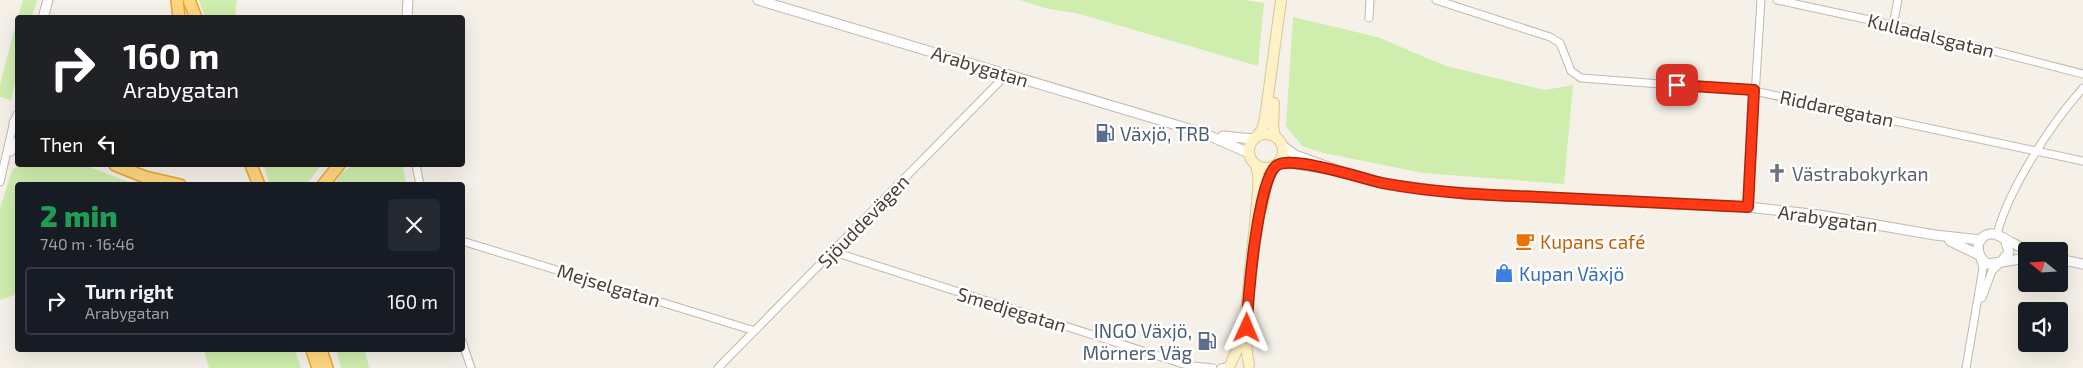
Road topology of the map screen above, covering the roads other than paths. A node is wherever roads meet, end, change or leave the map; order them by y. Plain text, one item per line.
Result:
1 (48, 0) edge
2 (177, 0) edge
3 (181, 0) edge
4 (189, 0) edge
5 (758, 0) edge
6 (1281, 0) edge
7 (1370, 0) edge
8 (1436, 0) edge
9 (1761, 0) edge
10 (1777, 0) edge
11 (1898, 0) edge
12 (408, 2) edge
13 (44, 15) edge
14 (179, 15) edge
15 (187, 15) edge
16 (195, 15) edge
17 (407, 15) edge
18 (1369, 18) dead end
19 (1893, 25) junction
20 (1276, 48) junction
21 (1007, 74) junction
22 (2083, 74) edge
23 (2083, 88) edge
24 (1754, 90) junction
25 (15, 125) edge
26 (1203, 133) junction
27 (1275, 136) junction
28 (1255, 138) junction
29 (15, 145) edge
30 (1283, 146) junction
31 (2036, 151) junction
32 (1249, 153) junction
33 (2083, 160) edge
34 (6, 162) junction
35 (1277, 165) junction
36 (1256, 166) junction
37 (120, 167) edge
38 (246, 167) edge
39 (252, 167) edge
40 (338, 167) edge
41 (416, 167) edge
42 (1334, 169) junction
43 (0, 182) edge
44 (168, 182) edge
45 (251, 182) edge
46 (258, 182) edge
47 (326, 182) edge
48 (419, 182) edge
49 (1748, 207) junction
50 (1997, 234) junction
51 (1934, 235) junction
52 (2006, 239) junction
53 (1981, 240) junction
54 (465, 242) edge
55 (2018, 247) edge
56 (834, 252) junction
57 (1253, 255) junction
58 (1980, 256) junction
59 (2018, 260) edge
60 (2068, 261) edge
61 (2000, 263) junction
62 (2083, 264) edge
63 (1248, 307) junction
64 (1976, 317) junction
65 (755, 331) junction
66 (465, 350) edge
67 (1251, 366) edge
68 (1193, 367) edge
69 (1226, 367) edge
70 (471, 368) edge
71 (718, 368) edge
72 (1213, 368) edge
73 (1966, 368) edge

1 - 13 street
2 - 14 highway
3 - 15 highway
4 - 16 highway
5 - 21 street, Arabygatan
6 - 20 main road
7 - 18 street
8 - 24 street, Riddaregatan
9 - 24 street
10 - 19 street, Kulladalsgatan
11 - 19 street
12 - 17 street
19 - 22 street, Kulladalsgatan
20 - 27 main road
20 - 28 main road
21 - 26 street, Arabygatan
21 - 56 street, Sjöuddevägen
23 - 31 street
24 - 31 street, Riddaregatan
24 - 49 street
25 - 34 street
26 - 28 street, Arabygatan
26 - 32 street, Arabygatan
27 - 28 main road
27 - 30 main road
28 - 32 main road
29 - 34 street
30 - 35 main road
30 - 42 street, Arabygatan
31 - 33 street, Riddaregatan
31 - 50 street
32 - 36 main road
34 - 43 street
35 - 36 main road
35 - 42 street, Arabygatan
35 - 57 main road
36 - 57 main road
37 - 44 highway
38 - 45 highway
39 - 46 highway
40 - 47 highway
41 - 48 street
42 - 49 street, Arabygatan
49 - 51 street, Arabygatan
50 - 52 street
50 - 53 street
51 - 53 street, Arabygatan
51 - 58 street, Arabygatan
52 - 55 street
52 - 61 street
53 - 58 street
54 - 65 street, Mejselgatan
56 - 65 street, Sjöuddevägen
56 - 68 street, Smedjegatan
57 - 63 main road
58 - 61 street
58 - 64 street
59 - 61 street
60 - 62 street
61 - 64 street
63 - 67 main road
63 - 69 main road
64 - 73 street
65 - 71 street, Sjöuddevägen
66 - 70 street
67 - 69 main road
68 - 72 street, Smedjegatan

